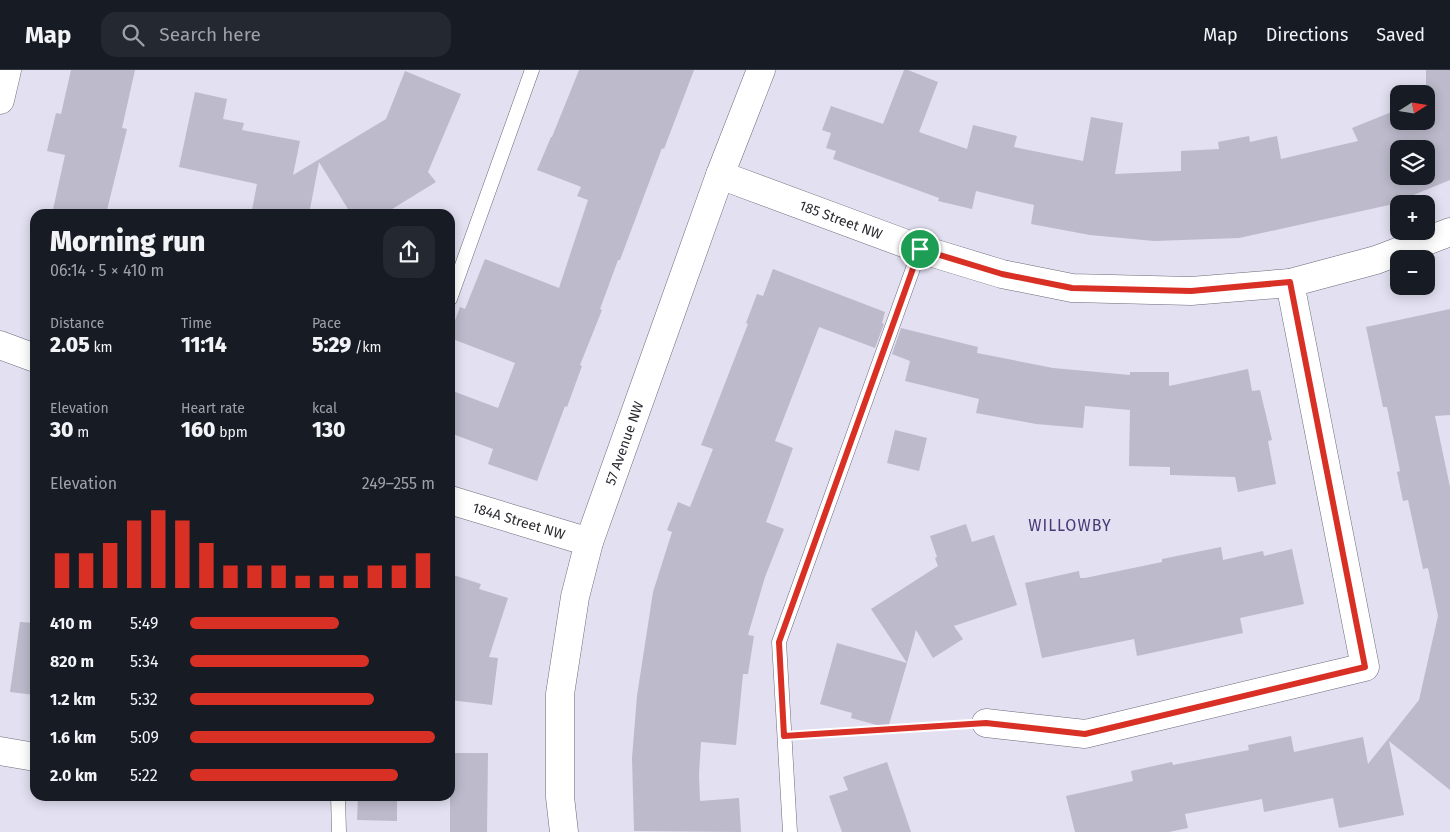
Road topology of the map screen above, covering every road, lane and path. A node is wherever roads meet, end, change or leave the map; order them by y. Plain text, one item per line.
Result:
1 (7, 70) edge
2 (532, 70) edge
3 (761, 70) edge
4 (0, 100) edge
5 (720, 175) junction
6 (1450, 232) edge
7 (920, 249) junction
8 (1290, 282) junction
9 (455, 285) edge
10 (0, 345) edge
11 (30, 356) edge
12 (455, 502) edge
13 (589, 542) junction
14 (986, 723) joint
15 (784, 736) junction
16 (0, 751) edge
17 (30, 756) edge
18 (338, 801) edge
19 (339, 832) edge
20 (564, 832) edge
21 (790, 832) edge

1 - 4 street
2 - 9 lane
3 - 5 street, 57 Avenue NW
5 - 7 street, 185 Street NW
5 - 13 street, 57 Avenue NW
6 - 8 street, 185 Street NW
7 - 8 street, 185 Street NW
7 - 15 lane
8 - 14 street
10 - 11 street
12 - 13 street, 184A Street NW
13 - 20 street, 57 Avenue NW
14 - 15 path
15 - 21 lane
16 - 17 street
18 - 19 lane

